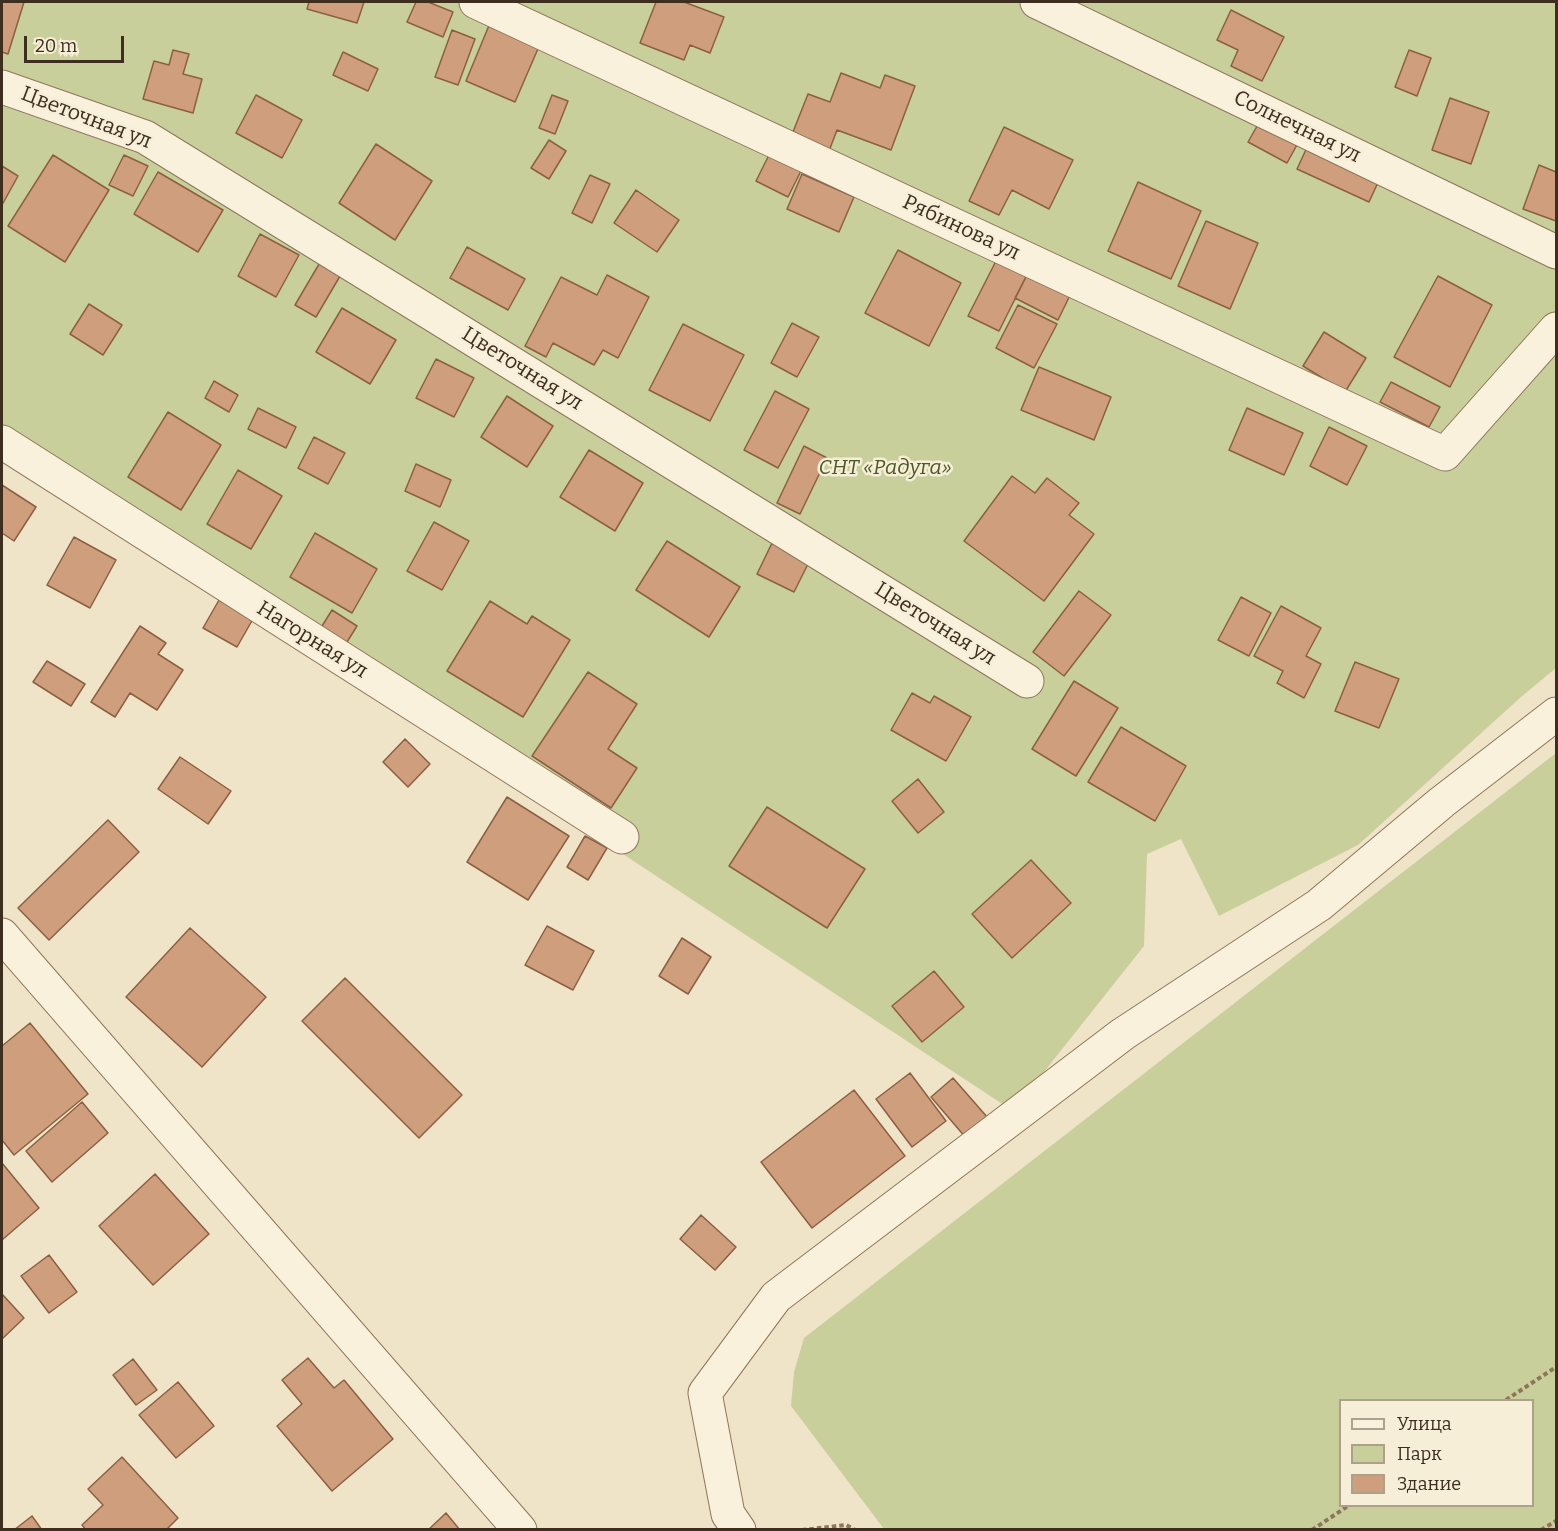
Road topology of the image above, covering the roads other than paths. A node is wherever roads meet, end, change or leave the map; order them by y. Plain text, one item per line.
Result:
1 (476, 2) edge
2 (1037, 2) edge
3 (2, 87) edge
4 (1557, 252) edge
5 (1557, 329) edge
6 (2, 442) edge
7 (1028, 681) dead end
8 (1557, 714) edge
9 (622, 837) dead end
10 (2, 935) edge
11 (520, 1530) edge
12 (739, 1530) edge

1 - 5 street, Рябинова ул
2 - 4 street, Солнечная ул
3 - 7 street, Цветочная ул
6 - 9 street, Нагорная ул
8 - 12 street
10 - 11 street

